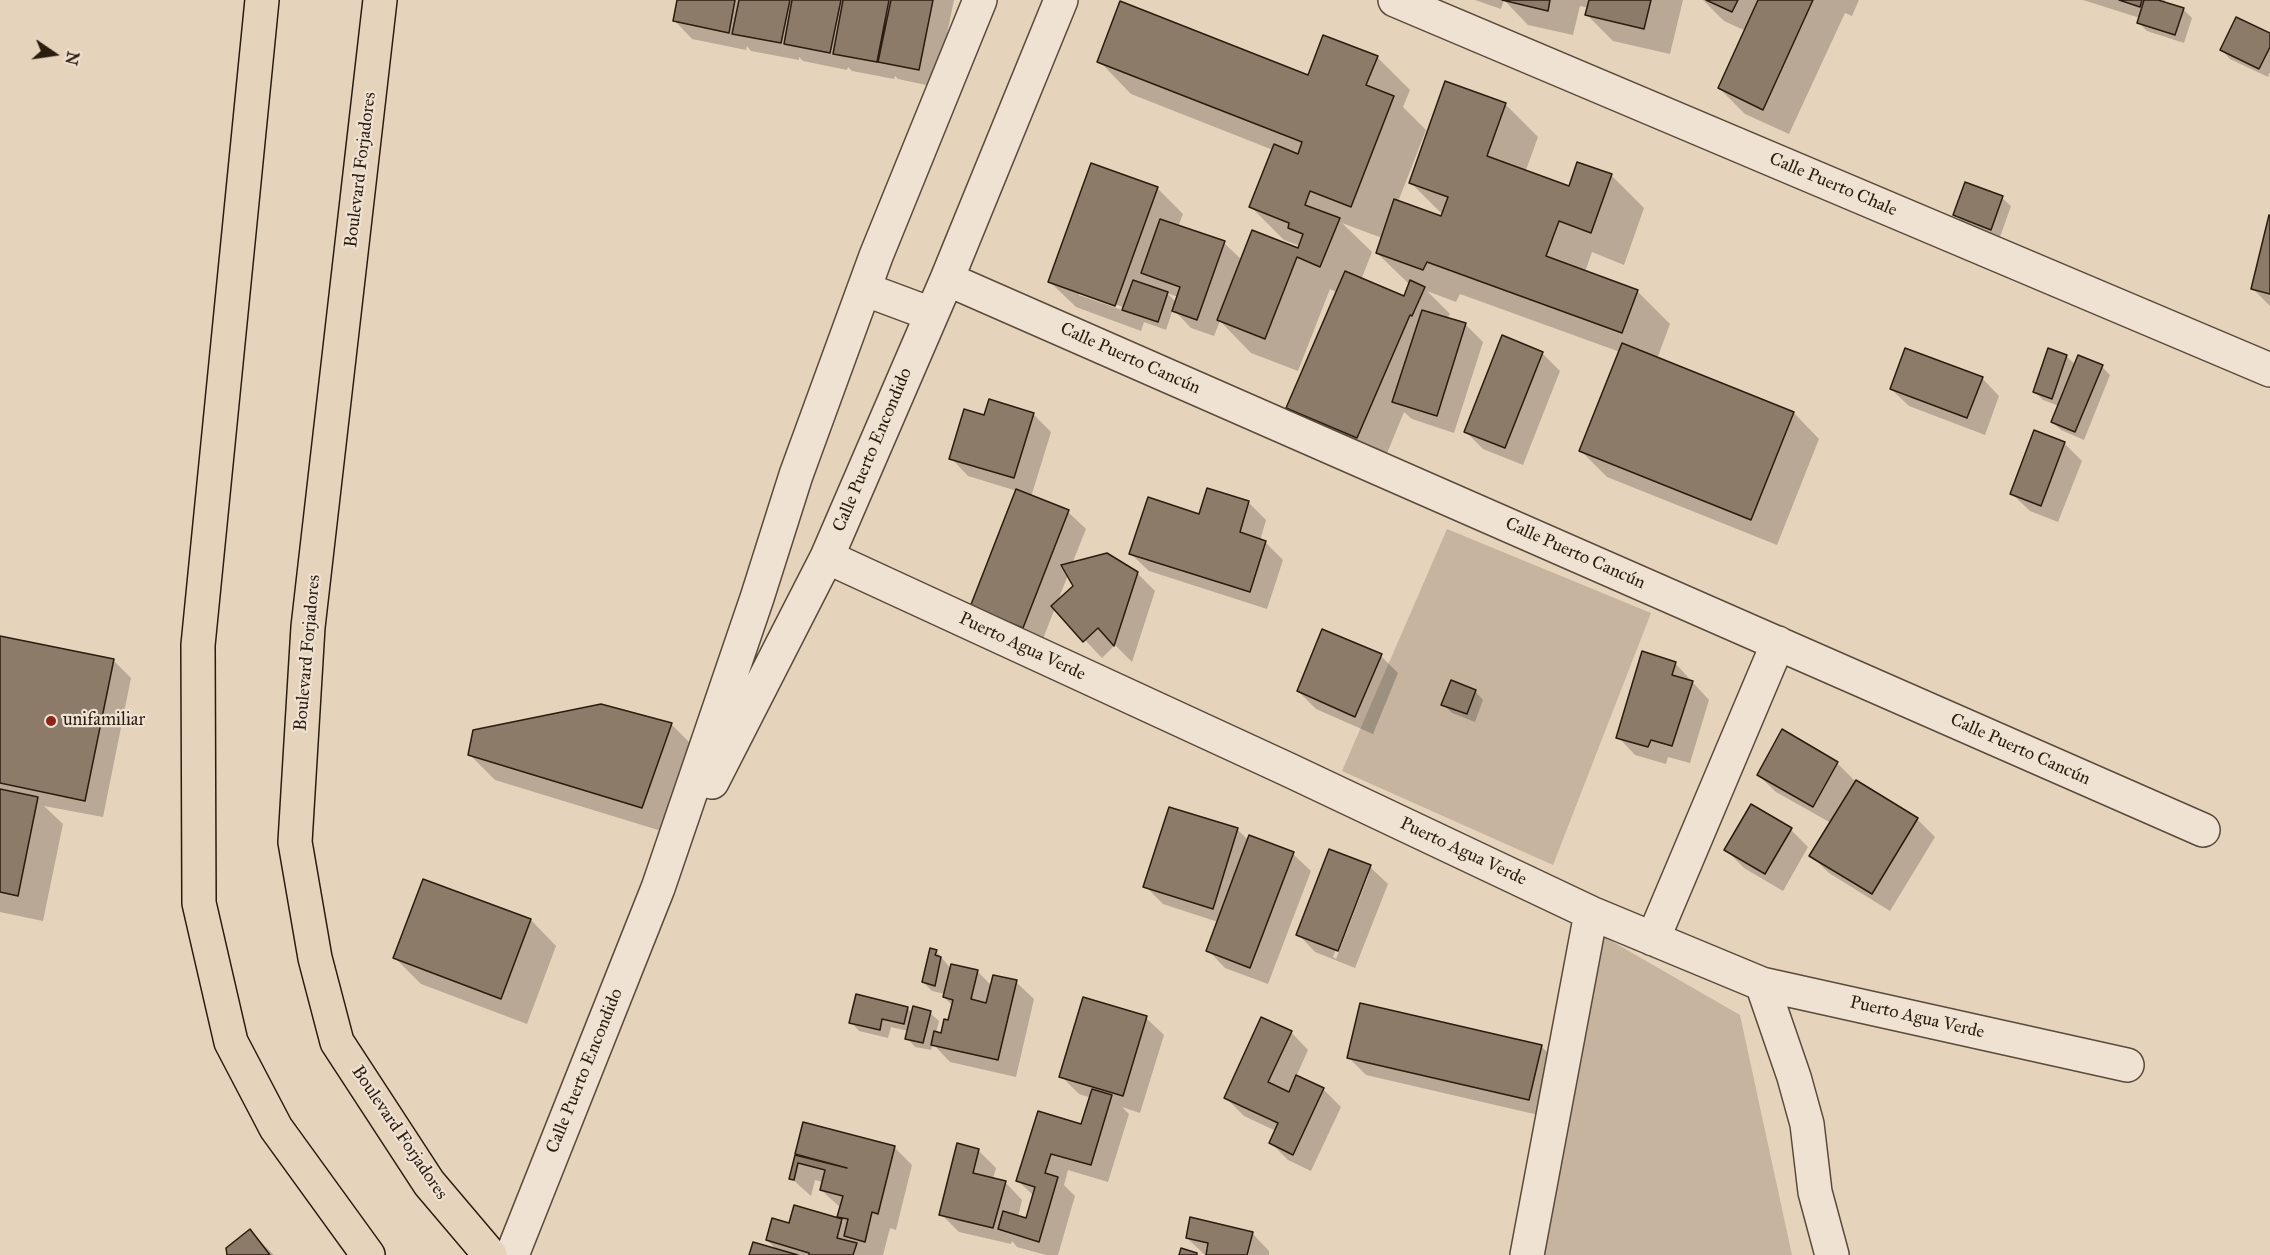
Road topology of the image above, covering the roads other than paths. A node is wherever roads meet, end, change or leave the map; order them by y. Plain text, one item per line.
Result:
1 (262, 0) edge
2 (380, 0) edge
3 (980, 0) edge
4 (1061, 0) edge
5 (1395, 0) edge
6 (947, 279) junction
7 (864, 289) junction
8 (931, 314) junction
9 (2270, 370) edge
10 (827, 557) junction
11 (1778, 643) junction
12 (2203, 830) dead end
13 (658, 888) junction
14 (1591, 913) junction
15 (1653, 939) junction
16 (1762, 984) junction
17 (2127, 1065) dead end
18 (368, 1255) edge
19 (490, 1255) edge
20 (512, 1255) edge
21 (1527, 1255) edge
22 (1832, 1255) edge

1 - 18 main road
2 - 19 main road, Boulevard Forjadores
3 - 7 street, Calle Puerto Encondido
4 - 6 street, Calle Puerto Encondido
5 - 9 street, Calle Puerto Chale
6 - 8 street, Calle Puerto Encondido
6 - 11 street, Calle Puerto Cancún
7 - 8 street
7 - 13 street, Calle Puerto Encondido
8 - 10 street, Calle Puerto Encondido
10 - 13 street, Calle Puerto Encondido
10 - 14 street, Puerto Agua Verde
11 - 12 street, Calle Puerto Cancún
11 - 15 street
13 - 20 street, Calle Puerto Encondido
14 - 15 street, Puerto Agua Verde
14 - 21 street
15 - 16 street, Puerto Agua Verde
16 - 17 street, Puerto Agua Verde
16 - 22 street

